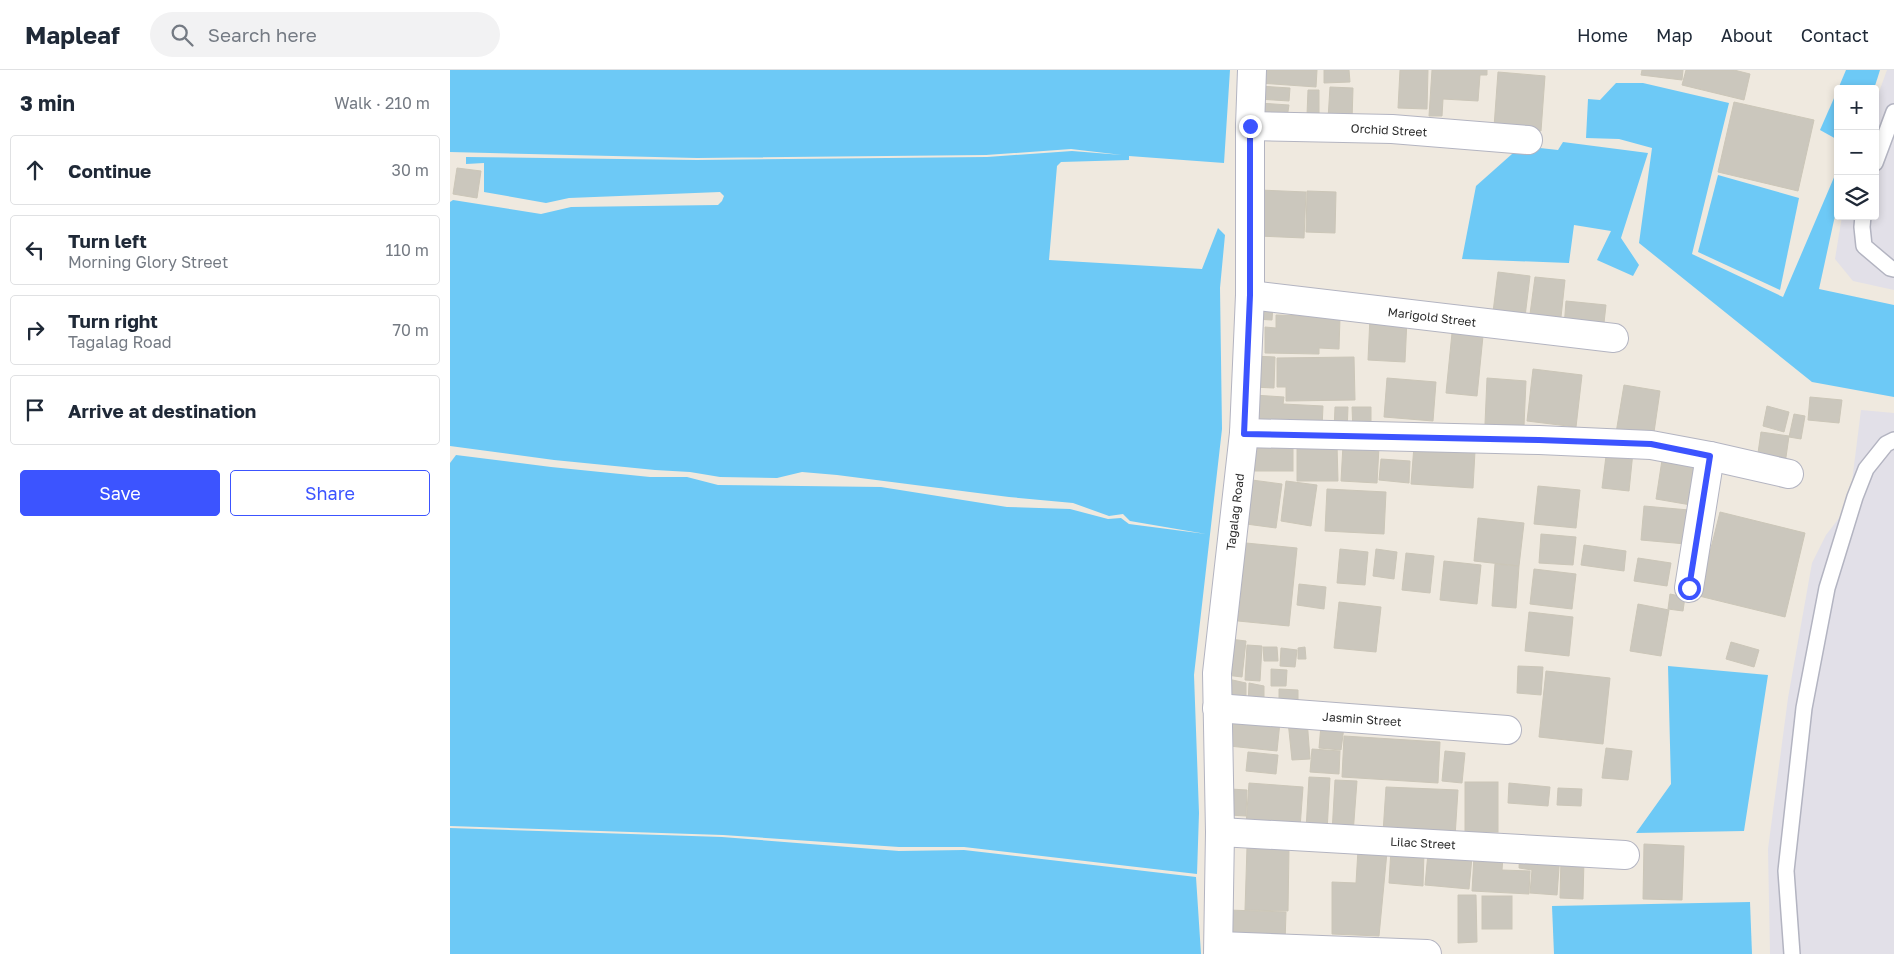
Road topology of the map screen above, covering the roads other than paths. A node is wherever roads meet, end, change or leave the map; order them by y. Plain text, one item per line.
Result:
1 (1252, 70) edge
2 (1894, 112) edge
3 (1250, 126) junction
4 (1528, 140) dead end
5 (1879, 151) edge
6 (1863, 220) edge
7 (1894, 268) edge
8 (1250, 295) junction
9 (1614, 338) dead end
10 (1244, 434) junction
11 (1894, 440) edge
12 (1710, 456) junction
13 (1790, 474) dead end
14 (1689, 588) dead end
15 (1217, 708) junction
16 (1507, 730) dead end
17 (1220, 832) junction
18 (1625, 855) dead end
19 (1218, 950) edge
20 (1427, 954) edge
21 (1792, 954) edge

1 - 3 street, Tagalag Road
2 - 5 lane
3 - 4 street, Orchid Street
3 - 8 street, Tagalag Road
6 - 7 lane
8 - 9 street, Marigold Street
8 - 10 street, Tagalag Road
10 - 12 street
10 - 15 street, Tagalag Road
11 - 21 lane
12 - 13 street
12 - 14 street
15 - 16 street, Jasmin Street
15 - 17 street, Tagalag Road
17 - 18 street, Lilac Street
17 - 19 street, Tagalag Road
19 - 20 street

